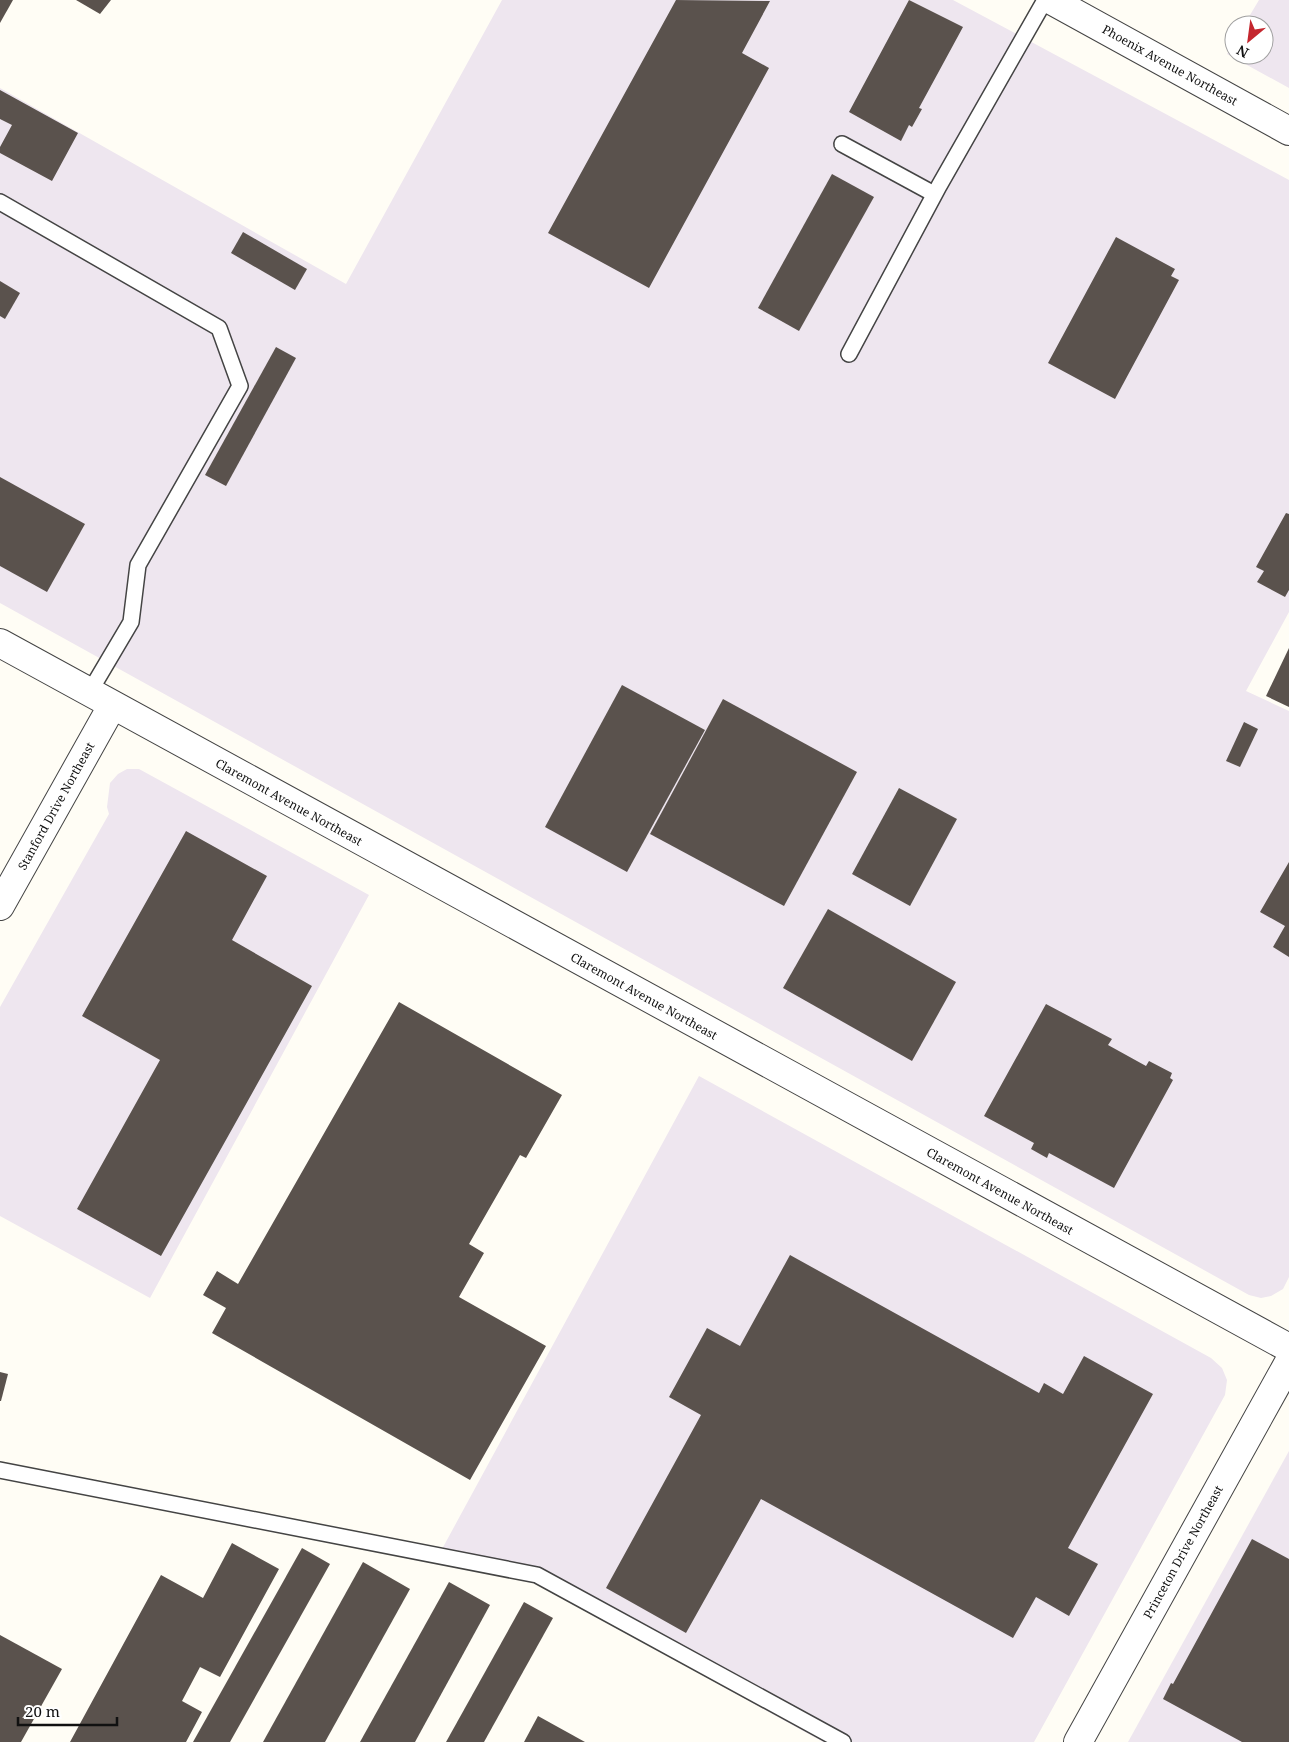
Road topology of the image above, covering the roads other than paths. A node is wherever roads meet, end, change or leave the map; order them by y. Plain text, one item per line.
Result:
1 (1045, 0) edge
2 (1051, 0) edge
3 (1289, 131) edge
4 (842, 144) dead end
5 (934, 194) junction
6 (0, 202) edge
7 (849, 354) dead end
8 (0, 643) edge
9 (100, 700) junction
10 (0, 906) edge
11 (1289, 1348) edge
12 (1289, 1362) edge
13 (0, 1470) edge
14 (843, 1742) edge
15 (1078, 1742) edge

1 - 5 lane
2 - 3 street, Phoenix Avenue Northeast
4 - 5 lane
5 - 7 lane
6 - 9 lane
8 - 9 street, Claremont Avenue Northeast
9 - 10 street, Stanford Drive Northeast
9 - 11 street, Claremont Avenue Northeast
12 - 15 street, Princeton Drive Northeast
13 - 14 lane

